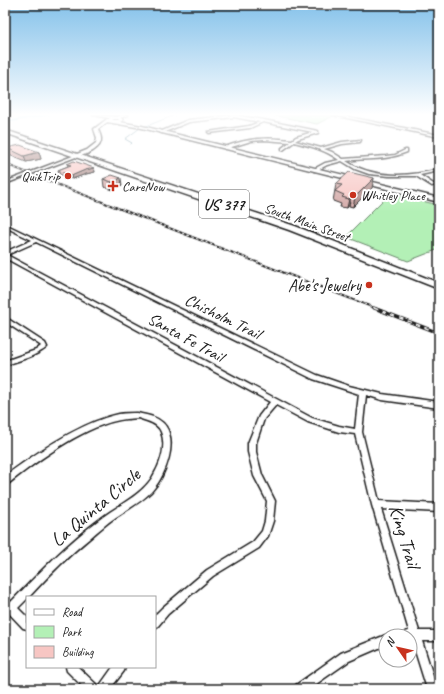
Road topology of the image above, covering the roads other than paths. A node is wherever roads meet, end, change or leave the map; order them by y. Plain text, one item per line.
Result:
1 (56, 147) edge
2 (94, 147) edge
3 (314, 147) edge
4 (327, 147) edge
5 (226, 148) edge
6 (321, 149) junction
7 (406, 151) dead end
8 (79, 155) junction
9 (342, 160) junction
10 (315, 170) junction
11 (439, 170) edge
12 (416, 174) junction
13 (5, 183) edge
14 (434, 185) dead end
15 (439, 200) edge
16 (5, 225) edge
17 (36, 240) junction
18 (5, 255) edge
19 (439, 286) edge
20 (5, 319) edge
21 (5, 363) edge
22 (363, 392) junction
23 (275, 401) junction
24 (439, 405) edge
25 (358, 432) junction
26 (5, 481) edge
27 (376, 506) junction
28 (439, 508) edge
29 (8, 606) edge
30 (156, 622) edge
31 (26, 623) edge
32 (410, 628) edge
33 (418, 635) edge
34 (439, 636) edge
35 (378, 643) edge
36 (418, 651) edge
37 (72, 668) edge
38 (119, 668) edge
39 (93, 689) edge
40 (103, 689) edge
41 (300, 689) edge
42 (432, 689) edge

1 - 8 main road, South Main Street / US 377
2 - 8 main road
3 - 6 street
4 - 6 street
5 - 10 street
6 - 9 street
7 - 9 street
8 - 13 street
8 - 19 main road, South Main Street / US 377
9 - 10 street
9 - 12 street
10 - 15 street
11 - 12 street
12 - 14 street
16 - 17 street, Chisholm Trail
17 - 18 street
17 - 22 street, Chisholm Trail
18 - 23 street, Santa Fe Trail
20 - 21 street
22 - 24 street, Chisholm Trail
22 - 25 street, King Trail
23 - 25 street, Santa Fe Trail
23 - 30 street
25 - 27 street, King Trail
26 - 29 street, La Quinta Circle
27 - 28 street
27 - 32 street, King Trail
29 - 31 street
33 - 34 street
35 - 41 street
36 - 42 street, King Trail
37 - 39 street
38 - 40 street

